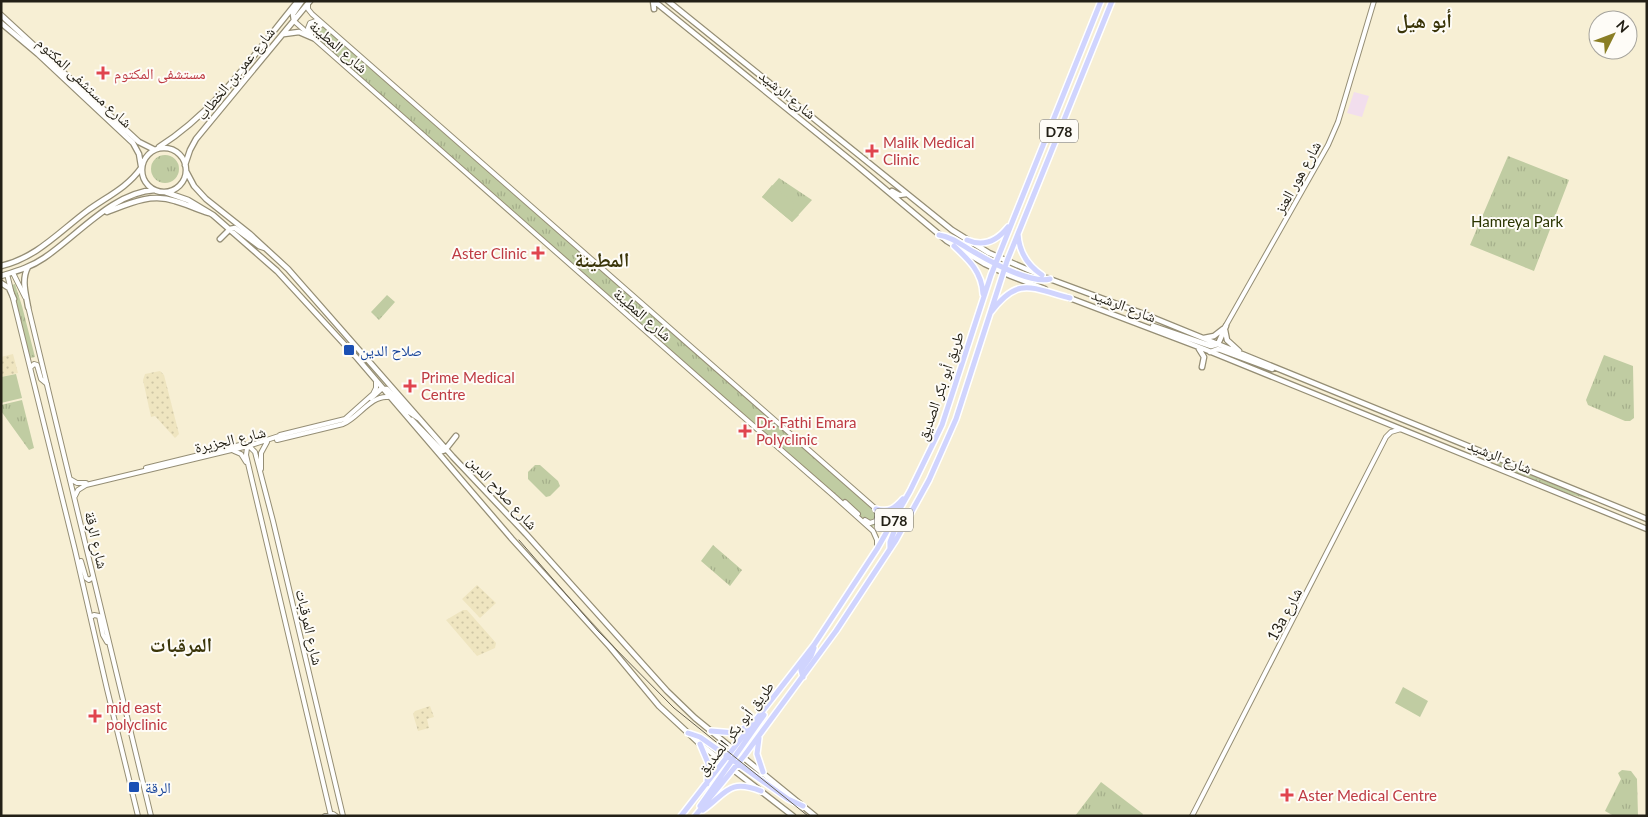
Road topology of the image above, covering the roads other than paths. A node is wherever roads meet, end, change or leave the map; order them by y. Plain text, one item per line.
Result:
1 (298, 1) edge
2 (302, 1) edge
3 (653, 1) edge
4 (668, 1) edge
5 (1101, 1) edge
6 (1108, 1) edge
7 (1112, 1) edge
8 (1374, 1) edge
9 (309, 2) edge
10 (654, 9) dead end
11 (1109, 9) junction
12 (1, 14) edge
13 (294, 21) junction
14 (1, 22) edge
15 (282, 35) junction
16 (313, 38) junction
17 (350, 48) junction
18 (326, 50) junction
19 (156, 148) junction
20 (854, 163) junction
21 (186, 165) junction
22 (141, 167) junction
23 (186, 171) junction
24 (155, 190) junction
25 (165, 192) junction
26 (906, 194) junction
27 (213, 215) junction
28 (99, 216) junction
29 (1014, 218) junction
30 (230, 229) junction
31 (1018, 233) junction
32 (940, 235) junction
33 (220, 239) dead end
34 (967, 240) junction
35 (954, 246) junction
36 (266, 248) junction
37 (995, 263) junction
38 (9, 264) junction
39 (2, 266) edge
40 (29, 267) junction
41 (1005, 267) junction
42 (10, 273) junction
43 (1042, 275) junction
44 (1, 276) edge
45 (1050, 279) junction
46 (1, 283) edge
47 (983, 297) junction
48 (1070, 298) junction
49 (14, 299) junction
50 (28, 307) junction
51 (988, 316) junction
52 (1133, 321) junction
53 (1226, 326) junction
54 (1200, 338) junction
55 (1182, 341) junction
56 (1215, 345) junction
57 (1210, 352) junction
58 (1244, 355) junction
59 (31, 367) junction
60 (1202, 367) dead end
61 (1281, 370) junction
62 (376, 382) junction
63 (47, 384) junction
64 (381, 389) junction
65 (388, 397) junction
66 (370, 398) junction
67 (406, 417) junction
68 (421, 420) junction
69 (1401, 429) junction
70 (282, 435) junction
71 (456, 436) dead end
72 (267, 442) junction
73 (242, 444) junction
74 (248, 446) junction
75 (446, 449) junction
76 (231, 451) junction
77 (252, 478) junction
78 (262, 478) junction
79 (70, 479) junction
80 (254, 486) junction
81 (910, 491) junction
82 (834, 496) junction
83 (864, 497) junction
84 (75, 498) junction
85 (876, 509) junction
86 (1647, 518) edge
87 (273, 521) junction
88 (892, 523) junction
89 (1647, 529) edge
90 (876, 549) junction
91 (890, 549) junction
92 (76, 550) junction
93 (94, 576) junction
94 (91, 617) junction
95 (618, 628) dead end
96 (617, 635) junction
97 (109, 644) junction
98 (814, 646) junction
99 (803, 676) junction
100 (769, 704) junction
101 (758, 718) junction
102 (711, 731) junction
103 (688, 733) junction
104 (759, 736) junction
105 (700, 744) junction
106 (736, 750) junction
107 (744, 756) junction
108 (725, 760) junction
109 (732, 760) junction
110 (738, 764) junction
111 (731, 768) junction
112 (763, 772) junction
113 (706, 785) junction
114 (761, 791) junction
115 (803, 806) junction
116 (696, 814) edge
117 (329, 815) edge
118 (138, 816) edge
119 (151, 816) edge
120 (336, 816) edge
121 (343, 816) edge
122 (681, 816) edge
123 (793, 816) edge
124 (815, 816) edge
125 (1192, 816) edge

1 - 19 main road, شارع عمر بن الخطاب
2 - 13 main road
3 - 10 main road
3 - 20 main road, شارع الرشيد
4 - 26 main road, شارع الرشيد
5 - 29 main road, طريق أبو بكر الصديق / D78
6 - 11 main road
7 - 11 main road, طريق أبو بكر الصديق / D78
8 - 53 street, شارع هور العنز
9 - 13 main road, شارع عمر بن الخطاب
9 - 17 street, شارع المطينة
11 - 31 main road, طريق أبو بكر الصديق / D78
12 - 19 main road, شارع مستشفى المكتوم
13 - 15 main road, شارع عمر بن الخطاب
13 - 16 street, شارع المطينة
14 - 22 main road, شارع مستشفى المكتوم
15 - 16 main road
15 - 21 main road, شارع عمر بن الخطاب
16 - 18 street, شارع المطينة
17 - 18 street
17 - 83 street, شارع المطينة
18 - 82 street, شارع المطينة
19 - 21 main road
19 - 22 main road
20 - 26 main road
20 - 32 main road, شارع الرشيد
21 - 23 main road
22 - 24 main road
22 - 38 main road
23 - 25 main road
23 - 36 main road, شارع صلاح الدين
24 - 25 main road
24 - 28 main road
25 - 27 main road, شارع صلاح الدين
26 - 34 main road, شارع الرشيد
27 - 28 main road
27 - 30 main road, شارع صلاح الدين
28 - 40 main road
29 - 34 main road
29 - 37 main road, طريق أبو بكر الصديق / D78
30 - 33 main road
30 - 36 main road
30 - 62 main road, شارع صلاح الدين
31 - 41 main road, طريق أبو بكر الصديق / D78
31 - 43 main road
32 - 35 main road, شارع الرشيد
32 - 37 main road
34 - 37 main road, شارع الرشيد
35 - 37 main road, شارع الرشيد
35 - 47 main road
36 - 68 main road, شارع صلاح الدين
37 - 41 main road
37 - 47 main road, طريق أبو بكر الصديق / D78
38 - 39 main road
38 - 42 main road
39 - 42 main road
40 - 42 main road
40 - 50 main road
41 - 43 main road, شارع الرشيد
41 - 45 main road
41 - 48 main road, شارع الرشيد
41 - 51 main road, طريق أبو بكر الصديق / D78
42 - 44 main road
42 - 49 street, شارع الرقة
42 - 50 street, شارع الرقة
43 - 45 main road, شارع الرشيد
45 - 54 main road, شارع الرشيد
46 - 49 main road
47 - 81 main road, طريق أبو بكر الصديق / D78
48 - 51 main road
48 - 52 main road, شارع الرشيد
49 - 59 street, شارع الرقة
50 - 63 street, شارع الرقة
51 - 91 main road, طريق أبو بكر الصديق / D78
52 - 55 main road, شارع الرشيد
52 - 56 main road
53 - 54 main road
53 - 56 main road
53 - 58 main road
54 - 56 main road, شارع الرشيد
55 - 57 main road, شارع الرشيد
55 - 60 main road
56 - 57 street
56 - 58 main road, شارع الرشيد
57 - 61 main road
57 - 69 main road, شارع الرشيد
58 - 61 main road, شارع الرشيد
59 - 63 street
59 - 92 street, شارع الرقة
61 - 86 main road, شارع الرشيد
62 - 64 main road, شارع صلاح الدين
62 - 66 street, شارع الجزيرة
63 - 79 street, شارع الرقة
64 - 65 main road, شارع صلاح الدين
64 - 66 main road
64 - 68 main road
65 - 67 main road, شارع صلاح الدين
65 - 72 street, شارع الجزيرة
66 - 70 street, شارع الجزيرة
67 - 75 main road
67 - 103 main road, شارع صلاح الدين
68 - 75 main road, شارع صلاح الدين
69 - 89 main road, شارع الرشيد
69 - 125 street, 13a شارع
70 - 73 street, شارع الجزيرة
70 - 74 street
71 - 75 main road
72 - 74 street, شارع الجزيرة
72 - 78 street
73 - 74 street
73 - 79 street, شارع الجزيرة
74 - 76 street, شارع الجزيرة
74 - 77 street, شارع المرقبات
74 - 78 street, شارع المرقبات
75 - 96 main road, شارع صلاح الدين
76 - 77 street
76 - 84 street, شارع الجزيرة
77 - 80 street, شارع المرقبات
78 - 87 street, شارع المرقبات
79 - 84 street, شارع الرقة
80 - 87 street
80 - 117 street, شارع المرقبات
81 - 85 main road
81 - 88 main road, طريق أبو بكر الصديق / D78
82 - 83 street
82 - 90 street, شارع المطينة
83 - 85 street, شارع المطينة
84 - 93 street, شارع الرقة
85 - 88 street, شارع المطينة
87 - 121 street, شارع المرقبات
88 - 90 main road, طريق أبو بكر الصديق / D78
88 - 91 main road
90 - 98 main road, طريق أبو بكر الصديق / D78
91 - 99 main road, طريق أبو بكر الصديق / D78
92 - 93 street
92 - 94 street, شارع الرقة
93 - 97 street, شارع الرقة
94 - 97 street
94 - 118 street, شارع الرقة
95 - 96 main road
96 - 102 main road, شارع صلاح الدين
97 - 119 street, شارع الرقة
98 - 99 main road
98 - 100 main road, طريق أبو بكر الصديق / D78
99 - 104 main road, طريق أبو بكر الصديق / D78
100 - 101 main road, طريق أبو بكر الصديق / D78
100 - 106 main road
101 - 102 main road
101 - 106 main road, طريق أبو بكر الصديق / D78
102 - 106 main road, شارع صلاح الدين
103 - 105 main road, شارع صلاح الدين
103 - 108 main road
104 - 107 main road, طريق أبو بكر الصديق / D78
104 - 112 main road
105 - 108 main road, شارع صلاح الدين
105 - 113 main road
106 - 107 main road, شارع صلاح الدين
106 - 108 main road, طريق أبو بكر الصديق / D78
106 - 109 main road
107 - 110 main road, طريق أبو بكر الصديق / D78
107 - 112 main road, شارع صلاح الدين
108 - 109 main road
108 - 111 main road, شارع صلاح الدين
108 - 113 main road, طريق أبو بكر الصديق / D78
109 - 110 main road
109 - 111 main road
110 - 111 main road, طريق أبو بكر الصديق / D78
110 - 115 main road
111 - 114 main road, شارع صلاح الدين
111 - 116 main road
112 - 115 main road, شارع صلاح الدين
113 - 122 main road, طريق أبو بكر الصديق / D78
114 - 116 main road
114 - 123 main road, شارع صلاح الدين
115 - 124 main road, شارع صلاح الدين
117 - 120 street

